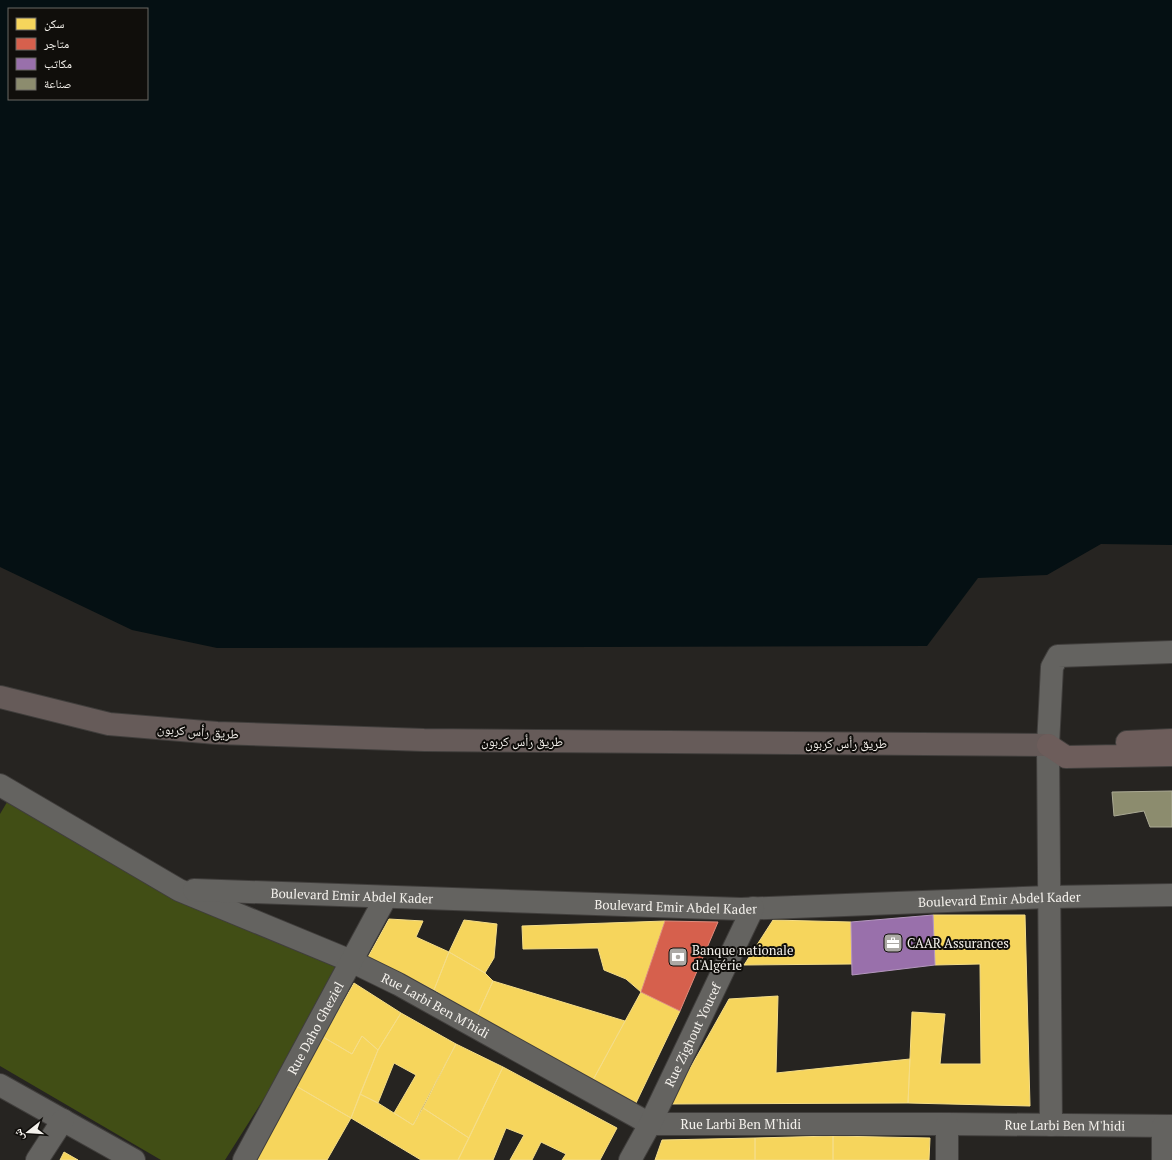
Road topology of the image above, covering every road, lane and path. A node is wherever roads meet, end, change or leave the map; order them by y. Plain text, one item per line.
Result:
1 (1172, 652) edge
2 (0, 697) edge
3 (1172, 740) edge
4 (1048, 745) junction
5 (1172, 755) edge
6 (2, 791) edge
7 (179, 890) junction
8 (1172, 896) edge
9 (386, 897) junction
10 (1049, 897) junction
11 (753, 908) junction
12 (352, 961) junction
13 (0, 1085) edge
14 (63, 1120) junction
15 (650, 1124) junction
16 (947, 1124) junction
17 (1050, 1125) junction
18 (1168, 1126) edge
19 (37, 1160) edge
20 (134, 1160) edge
21 (244, 1160) edge
22 (630, 1160) edge
23 (947, 1160) edge
24 (1163, 1160) edge

1 - 4 street
2 - 4 main road, طريق رأس كربون
3 - 4 highway
4 - 5 highway
4 - 10 street
6 - 7 street, Rue Larbi Ben M'hidi
7 - 9 street, Boulevard Emir Abdel Kader
7 - 12 street, Rue Larbi Ben M'hidi
8 - 10 street, Boulevard Emir Abdel Kader
9 - 11 street, Boulevard Emir Abdel Kader
9 - 12 street, Rue Daho Gheziel
10 - 11 street, Boulevard Emir Abdel Kader
10 - 17 street
11 - 15 street, Rue Zighout Youcef
12 - 15 street, Rue Larbi Ben M'hidi
12 - 21 street, Rue Daho Gheziel
13 - 14 street
14 - 19 street
14 - 20 street
15 - 16 street, Rue Larbi Ben M'hidi
15 - 22 street, Rue Zighout Youcef
16 - 17 street, Rue Larbi Ben M'hidi
16 - 23 street
17 - 18 street, Rue Larbi Ben M'hidi
18 - 24 street

